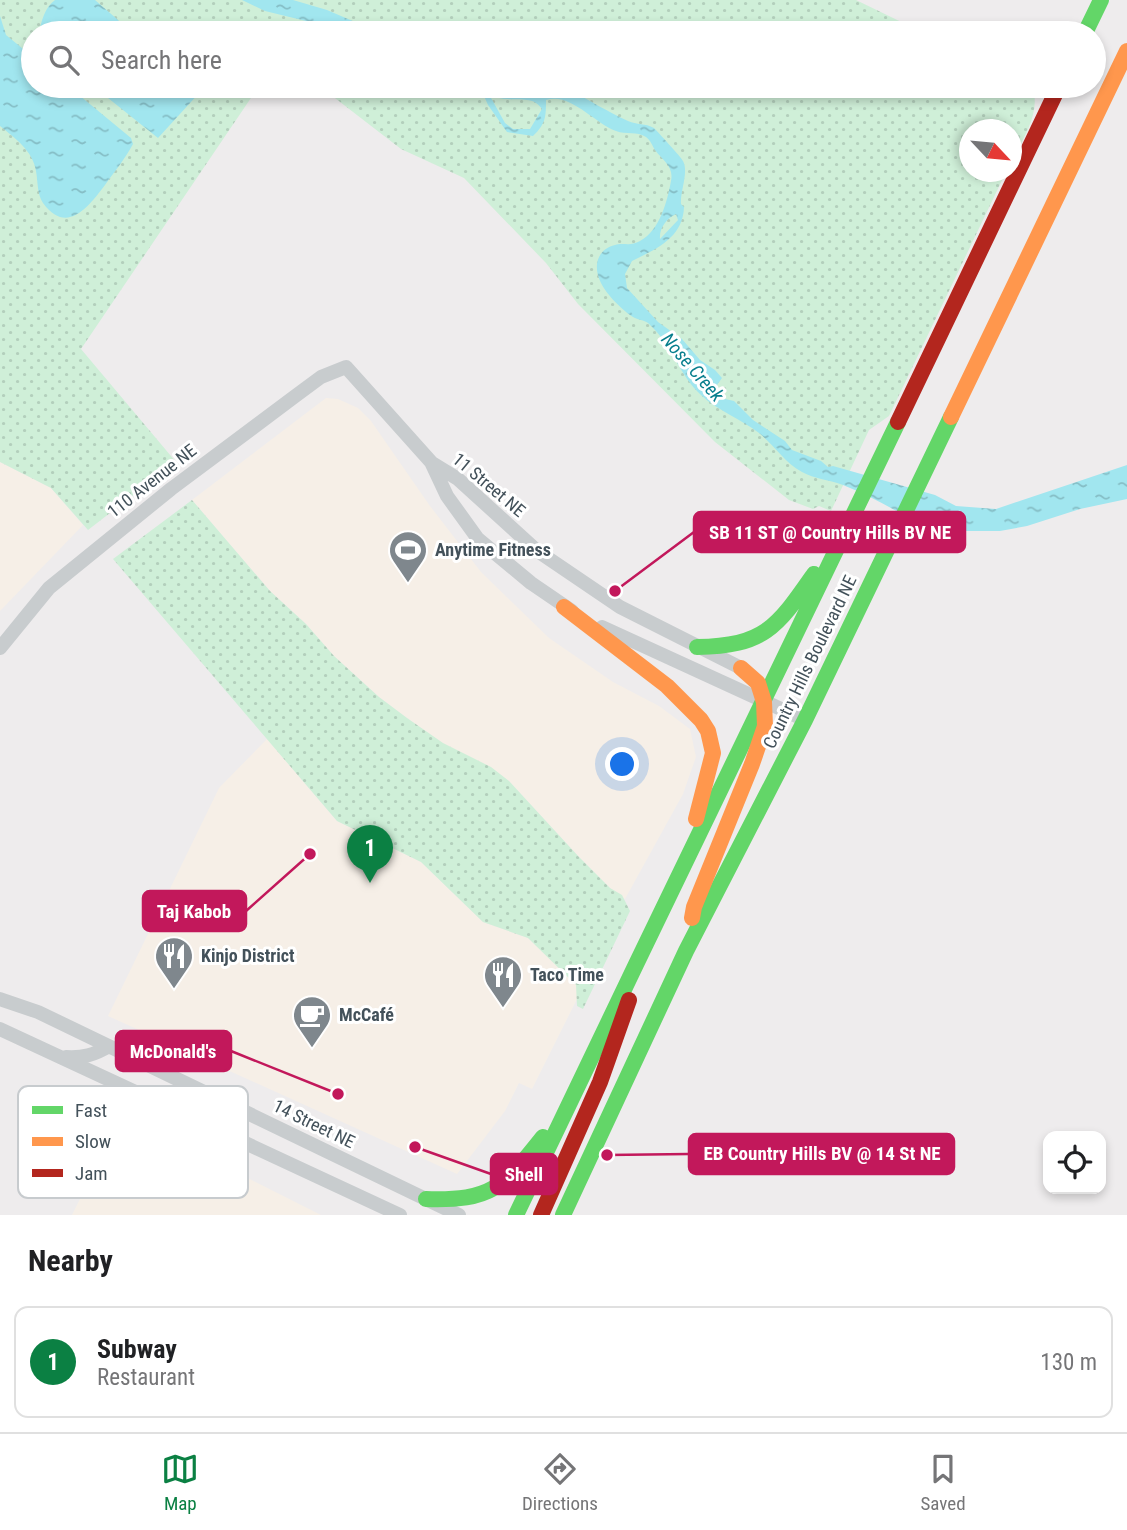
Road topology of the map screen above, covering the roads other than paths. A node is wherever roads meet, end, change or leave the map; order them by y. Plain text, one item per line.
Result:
1 (1101, 0) edge
2 (1091, 21) edge
3 (1127, 51) edge
4 (1106, 94) edge
5 (1053, 98) edge
6 (1104, 98) edge
7 (431, 462) junction
8 (845, 529) junction
9 (564, 607) junction
10 (697, 647) junction
11 (0, 648) edge
12 (741, 668) joint
13 (764, 702) junction
14 (804, 720) junction
15 (688, 855) junction
16 (646, 941) junction
17 (686, 951) junction
18 (0, 999) edge
19 (0, 1030) edge
20 (109, 1046) junction
21 (58, 1056) junction
22 (123, 1086) edge
23 (192, 1086) edge
24 (567, 1108) junction
25 (248, 1113) edge
26 (248, 1144) edge
27 (426, 1199) junction
28 (567, 1211) edge
29 (400, 1215) edge
30 (459, 1215) edge
31 (516, 1215) edge
32 (541, 1215) edge

1 - 2 main road
3 - 4 main road, Country Hills Boulevard NE
5 - 8 main road, Country Hills Boulevard NE
6 - 14 main road, Country Hills Boulevard NE
7 - 9 street, 11 Street NE
7 - 10 street, 11 Street NE
7 - 11 street, 110 Avenue NE
8 - 10 main road
8 - 13 main road, Country Hills Boulevard NE
9 - 13 street, 11 Street NE
9 - 15 main road
10 - 12 street, 11 Street NE
12 - 13 main road
13 - 14 street, 11 Street NE
13 - 15 main road, Country Hills Boulevard NE
13 - 17 main road
14 - 17 main road, Country Hills Boulevard NE
15 - 16 main road, Country Hills Boulevard NE
16 - 24 main road, Country Hills Boulevard NE
16 - 32 main road
17 - 28 main road, Country Hills Boulevard NE
18 - 20 street, 14 Street NE
19 - 21 street
20 - 21 street
20 - 23 street, 14 Street NE
21 - 22 street
24 - 27 main road
24 - 31 main road, Country Hills Boulevard NE
25 - 27 street, 14 Street NE
26 - 29 street
27 - 30 street, 14 Street NE

